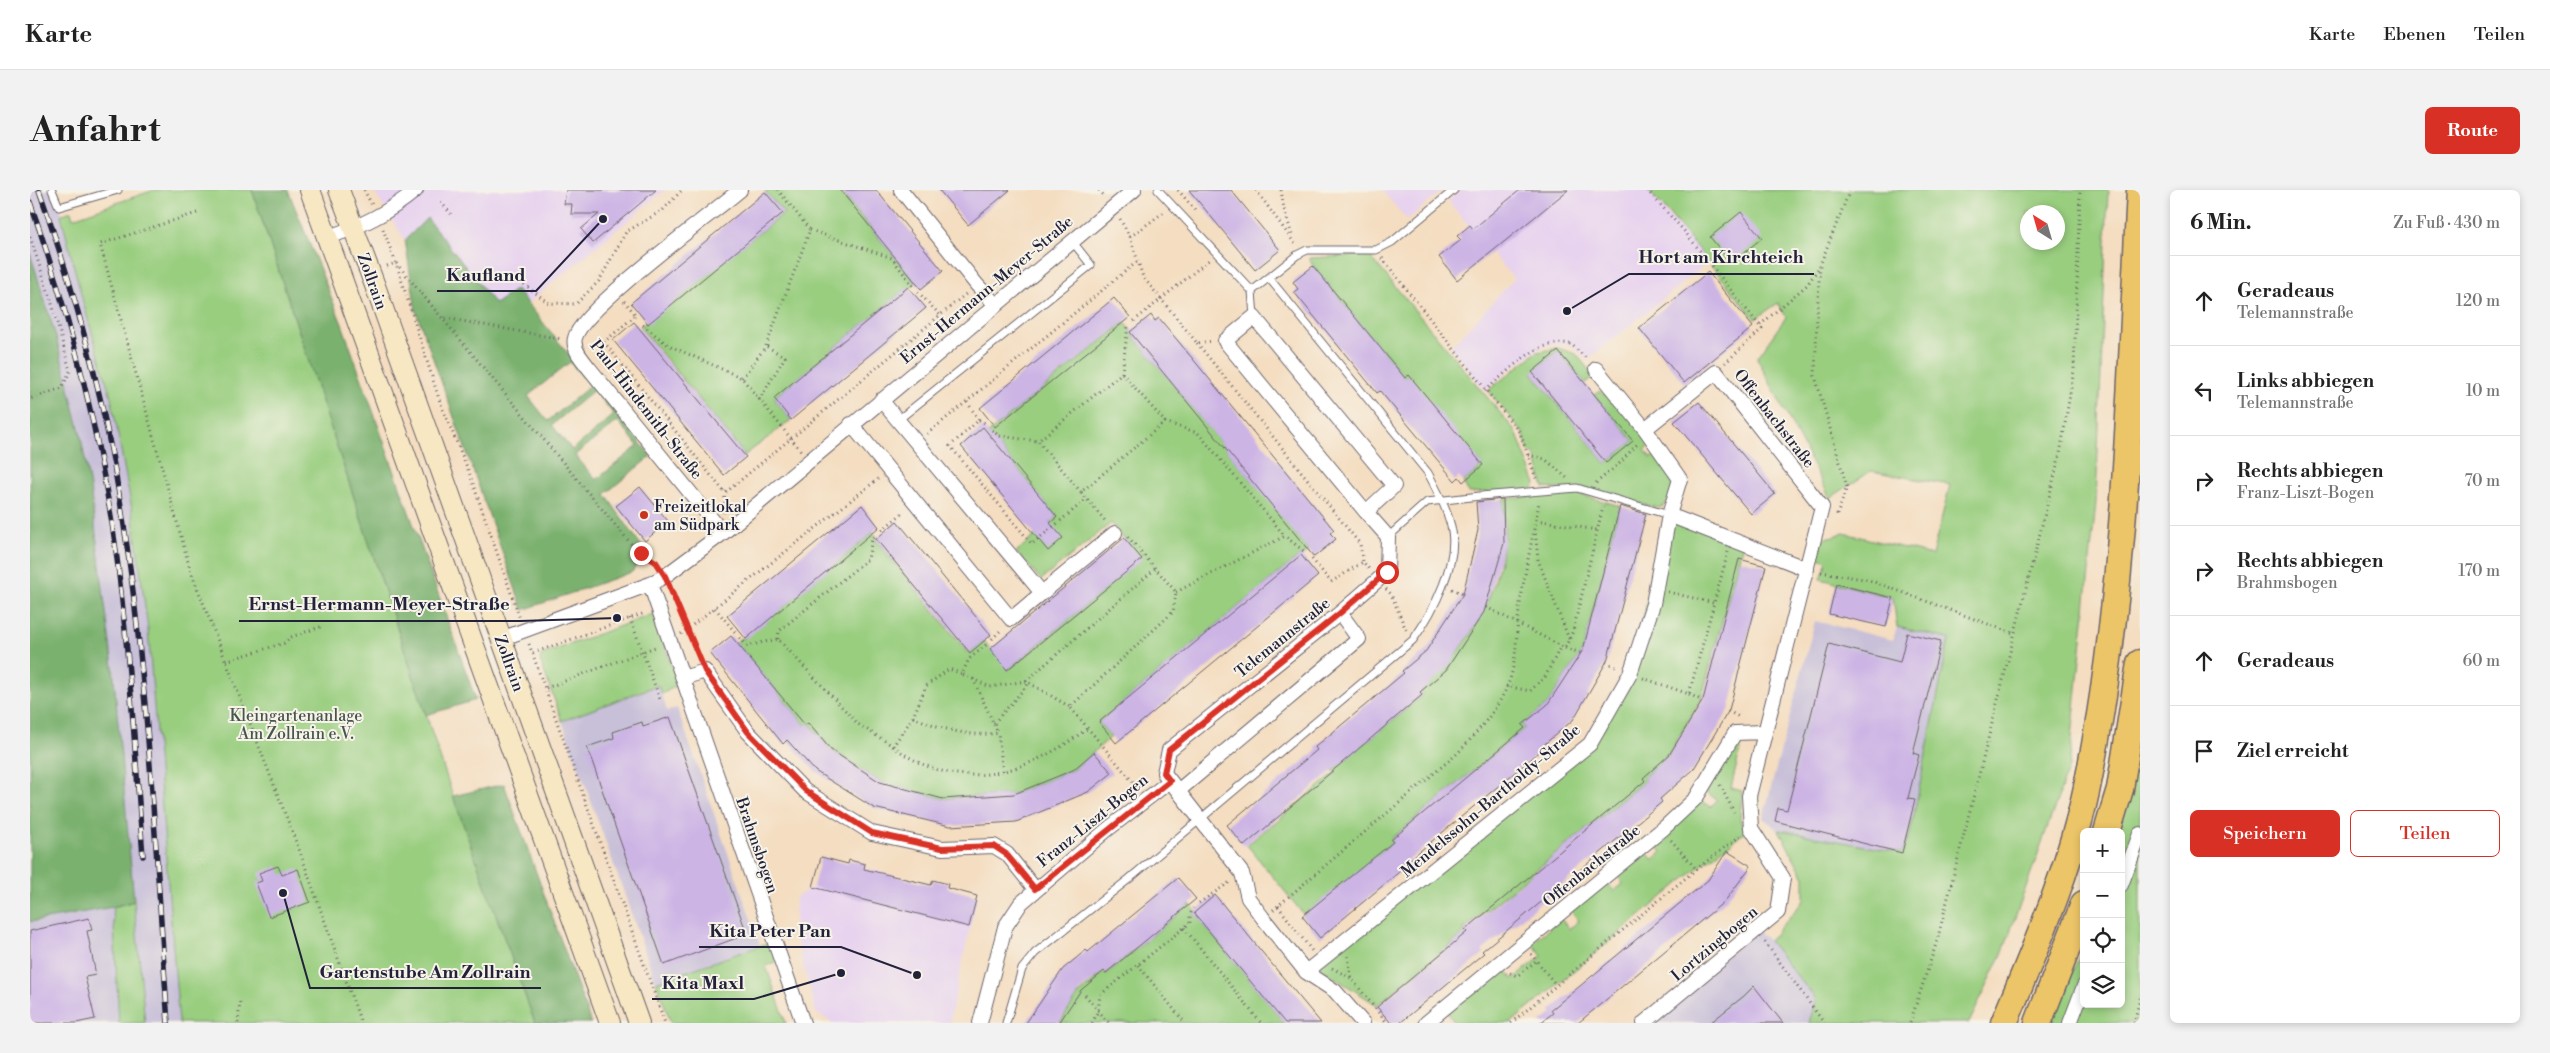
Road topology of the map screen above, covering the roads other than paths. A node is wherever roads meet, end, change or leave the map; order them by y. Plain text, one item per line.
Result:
1 (52, 190) edge
2 (118, 190) edge
3 (310, 190) edge
4 (339, 190) edge
5 (416, 190) edge
6 (740, 190) edge
7 (901, 190) edge
8 (1124, 190) edge
9 (1134, 190) edge
10 (1158, 190) edge
11 (1454, 190) edge
12 (2140, 190) edge
13 (1113, 206) junction
14 (354, 229) junction
15 (328, 237) junction
16 (1072, 240) junction
17 (1269, 278) junction
18 (1252, 291) junction
19 (996, 304) junction
20 (1254, 317) junction
21 (1596, 369) road end
22 (881, 400) junction
23 (898, 420) junction
24 (851, 424) junction
25 (1647, 431) junction
26 (1442, 500) junction
27 (1366, 512) junction
28 (1669, 514) junction
29 (723, 533) junction
30 (1115, 533) road end
31 (1388, 537) junction
32 (1808, 569) junction
33 (650, 584) junction
34 (1042, 593) junction
35 (1340, 613) junction
36 (501, 639) junction
37 (476, 648) junction
38 (2140, 663) edge
39 (683, 678) junction
40 (1764, 732) junction
41 (1174, 786) junction
42 (1749, 796) joint
43 (1200, 819) junction
44 (2108, 828) edge
45 (2140, 834) edge
46 (2125, 874) edge
47 (1035, 889) junction
48 (2080, 914) edge
49 (1306, 972) junction
50 (2080, 997) edge
51 (610, 1023) edge
52 (639, 1023) edge
53 (803, 1023) edge
54 (980, 1023) edge
55 (1006, 1023) edge
56 (1363, 1023) edge
57 (1426, 1023) edge
58 (1644, 1023) edge
59 (2004, 1023) edge
60 (2038, 1023) edge
61 (2070, 1023) edge

1 - 2 lane
3 - 15 main road, Zollrain
4 - 14 main road, Zollrain
5 - 14 street
6 - 29 street, Paul-Hindemith-Straße
7 - 19 street
8 - 13 street, Ernst-Hermann-Meyer-Straße
9 - 13 street, Ernst-Hermann-Meyer-Straße
10 - 18 lane
11 - 17 lane
12 - 59 highway
13 - 16 street, Ernst-Hermann-Meyer-Straße
14 - 15 street
14 - 36 main road, Zollrain
15 - 37 main road, Zollrain
16 - 19 street, Ernst-Hermann-Meyer-Straße
16 - 23 lane
17 - 18 lane
17 - 26 lane
18 - 20 lane
19 - 22 street, Ernst-Hermann-Meyer-Straße
20 - 27 street
20 - 27 street
21 - 25 street, Mendelssohn-Bartholdy-Straße
22 - 23 street
22 - 24 street, Ernst-Hermann-Meyer-Straße
23 - 34 street
24 - 29 street, Ernst-Hermann-Meyer-Straße
24 - 34 street
25 - 28 street, Mendelssohn-Bartholdy-Straße
25 - 32 street, Offenbachstraße
26 - 28 lane
26 - 31 lane
26 - 43 lane
27 - 31 street
28 - 32 street
28 - 49 street, Mendelssohn-Bartholdy-Straße
29 - 33 street, Ernst-Hermann-Meyer-Straße
30 - 34 street
31 - 35 street, Telemannstraße
32 - 40 street, Offenbachstraße
33 - 36 street, Ernst-Hermann-Meyer-Straße
33 - 39 street, Brahmsbogen
35 - 41 street, Telemannstraße
35 - 41 street, Franz-Liszt-Bogen
36 - 37 main road
36 - 52 main road, Zollrain
37 - 51 main road, Zollrain
38 - 44 highway
39 - 47 street
39 - 53 street, Brahmsbogen
40 - 42 street, Offenbachstraße
40 - 57 street, Offenbachstraße
41 - 43 street
41 - 47 street, Franz-Liszt-Bogen
42 - 58 street, Lortzingbogen
43 - 49 street
43 - 55 lane
45 - 46 street
47 - 54 street, Franz-Liszt-Bogen
48 - 60 highway
49 - 56 street
50 - 61 street

